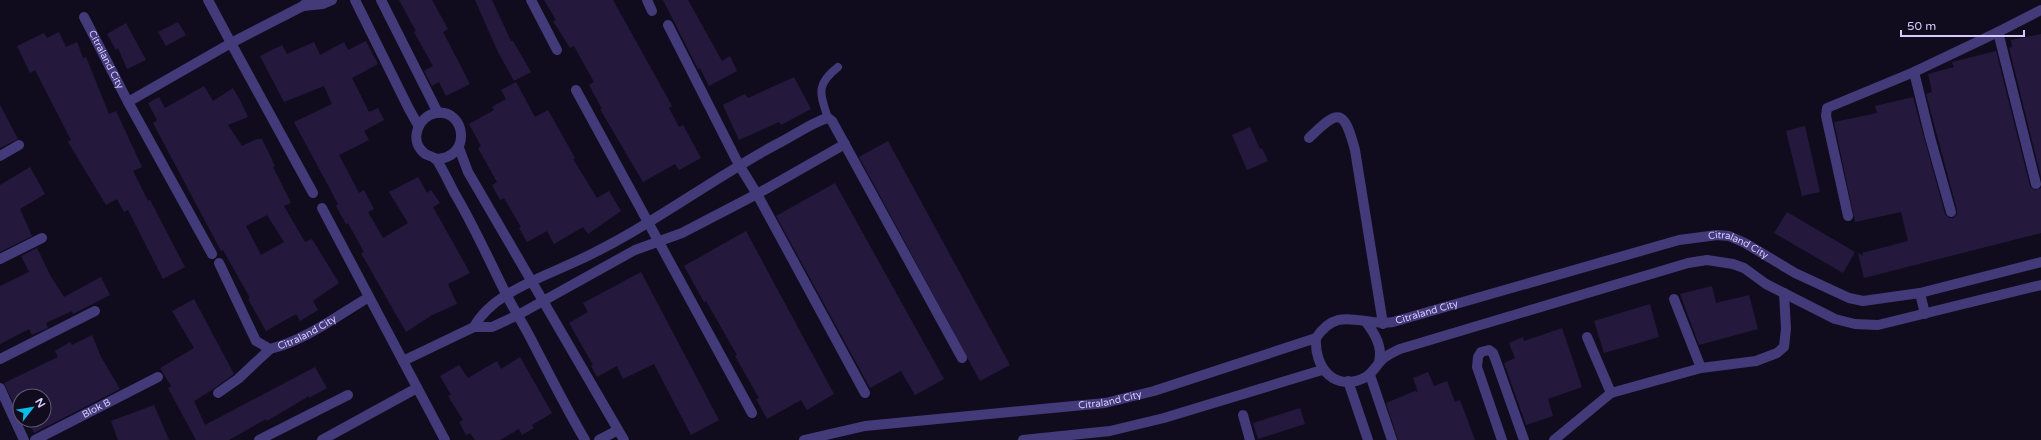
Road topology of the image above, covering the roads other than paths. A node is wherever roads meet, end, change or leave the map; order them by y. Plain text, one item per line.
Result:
1 (208, 0) edge
2 (332, 0) edge
3 (355, 0) edge
4 (381, 0) edge
5 (531, 0) edge
6 (646, 0) edge
7 (306, 3) edge
8 (2041, 10) edge
9 (652, 11) dead end
10 (84, 17) dead end
11 (668, 25) dead end
12 (1998, 32) junction
13 (231, 42) junction
14 (557, 50) dead end
15 (838, 68) dead end
16 (1914, 72) junction
17 (576, 90) dead end
18 (128, 102) junction
19 (438, 112) junction
20 (828, 118) junction
21 (418, 125) junction
22 (1309, 138) dead end
23 (844, 144) junction
24 (18, 146) dead end
25 (459, 148) junction
26 (0, 156) edge
27 (435, 159) junction
28 (739, 165) junction
29 (2036, 184) dead end
30 (313, 193) dead end
31 (757, 194) junction
32 (322, 208) dead end
33 (1951, 212) dead end
34 (1848, 216) dead end
35 (649, 222) junction
36 (42, 238) dead end
37 (659, 240) junction
38 (212, 254) dead end
39 (0, 260) edge
40 (2041, 262) edge
41 (219, 263) dead end
42 (531, 281) junction
43 (2041, 285) edge
44 (1784, 293) junction
45 (1920, 293) junction
46 (506, 295) junction
47 (369, 297) junction
48 (1674, 299) dead end
49 (542, 301) junction
50 (95, 311) dead end
51 (1924, 314) junction
52 (518, 315) junction
53 (1366, 322) junction
54 (1383, 324) junction
55 (474, 327) junction
56 (1587, 337) dead end
57 (1316, 338) junction
58 (270, 349) junction
59 (962, 358) dead end
60 (0, 359) edge
61 (403, 361) junction
62 (1379, 362) junction
63 (1701, 368) junction
64 (1322, 370) junction
65 (1370, 375) junction
66 (158, 377) dead end
67 (1348, 381) junction
68 (0, 388) edge
69 (417, 388) junction
70 (218, 393) dead end
71 (865, 393) dead end
72 (1610, 393) junction
73 (348, 395) dead end
74 (752, 413) dead end
75 (1243, 415) dead end
76 (618, 430) junction
77 (24, 440) edge
78 (35, 440) edge
79 (259, 440) edge
80 (322, 440) edge
81 (445, 440) edge
82 (585, 440) edge
83 (599, 440) edge
84 (624, 440) edge
85 (804, 440) edge
86 (1023, 440) edge
87 (1250, 440) edge
88 (1368, 440) edge
89 (1392, 440) edge
90 (1502, 440) edge
91 (1524, 440) edge
92 (1554, 440) edge

1 - 13 street
2 - 7 street
3 - 21 street
4 - 19 street
5 - 14 street
6 - 9 street
7 - 13 street
8 - 12 street
10 - 18 street, Citraland City
11 - 28 street
12 - 16 street
12 - 29 street
13 - 18 street
13 - 30 street
15 - 20 lane
16 - 33 street
16 - 34 street
17 - 35 street
18 - 38 street, Citraland City
19 - 21 street
19 - 25 street
20 - 23 street
20 - 28 street
21 - 27 street
22 - 54 street
23 - 31 street
23 - 59 street
24 - 26 street
25 - 27 street
25 - 42 street
27 - 46 street
28 - 31 street
28 - 35 street
31 - 37 street
31 - 71 street
32 - 47 street
35 - 37 street
35 - 42 street
36 - 39 street
37 - 49 street
37 - 74 street
40 - 45 street, Citraland City
41 - 58 street, Citraland City
42 - 46 street
42 - 49 street
43 - 51 street, Citraland City
44 - 51 street, Citraland City
44 - 62 street, Citraland City
44 - 63 street
45 - 51 street
45 - 54 street, Citraland City
46 - 52 street
46 - 55 street
47 - 58 street, Citraland City
47 - 61 street
48 - 63 street
49 - 52 street
49 - 76 street
50 - 60 street
52 - 55 street
52 - 82 street
53 - 54 street, Citraland City
53 - 57 street, Citraland City
53 - 62 street
55 - 61 street
56 - 72 street
57 - 64 street
57 - 85 street, Citraland City
58 - 70 street
61 - 69 street
62 - 65 street, Citraland City
63 - 72 street
64 - 67 street
64 - 86 street
65 - 67 street
65 - 89 street
66 - 78 street, Blok B
67 - 88 street
68 - 77 street
69 - 80 street
69 - 81 street
72 - 92 street
73 - 79 street
75 - 87 street
76 - 83 street
76 - 84 street
90 - 91 street

